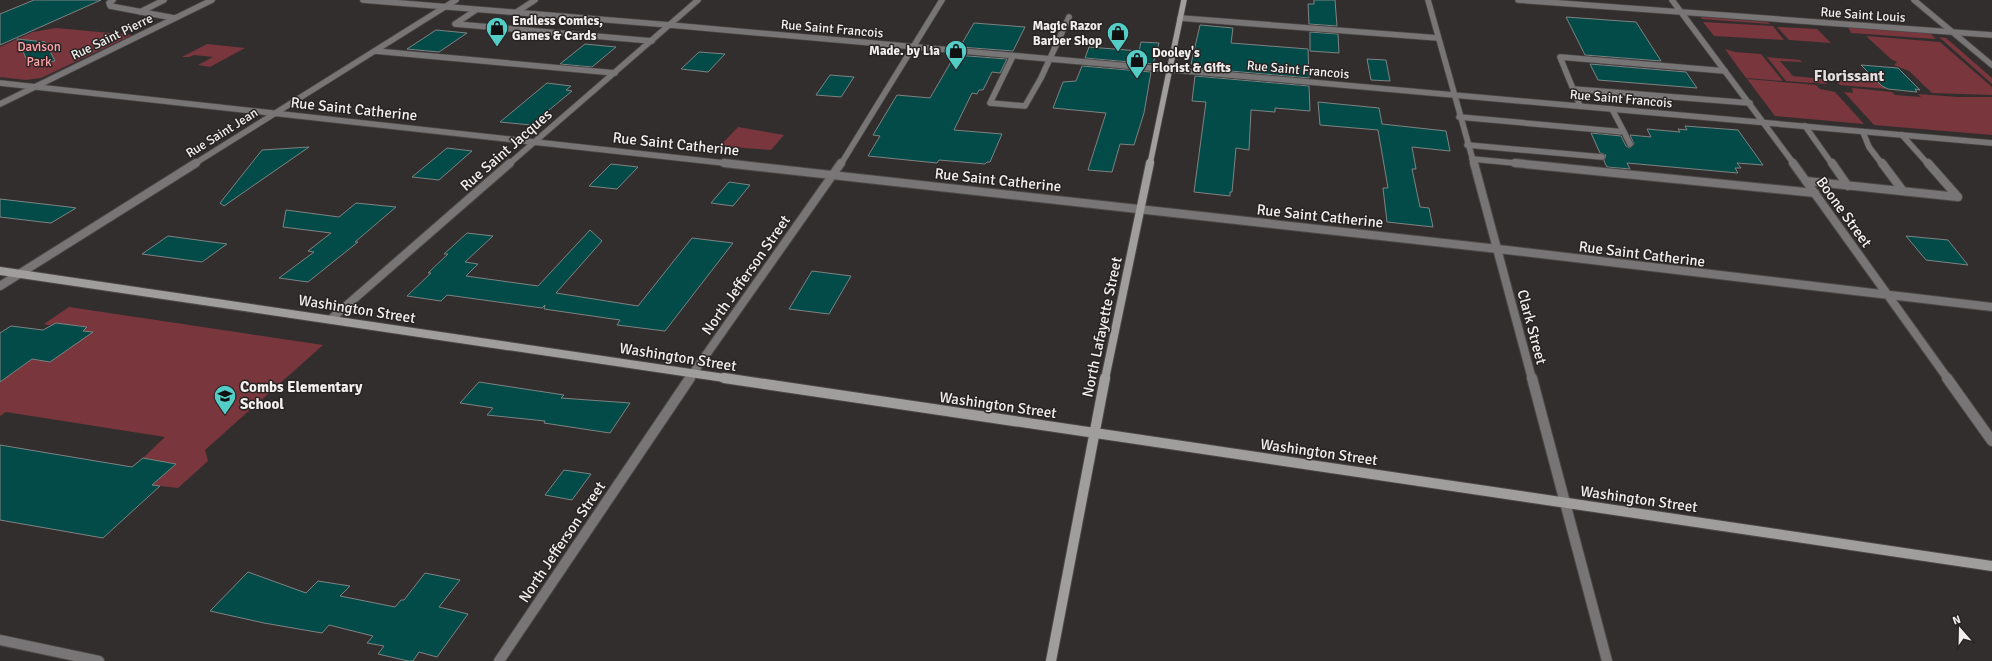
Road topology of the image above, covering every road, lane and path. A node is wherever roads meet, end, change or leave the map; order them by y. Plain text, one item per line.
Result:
1 (112, 0) edge
2 (164, 0) edge
3 (212, 0) edge
4 (363, 0) edge
5 (456, 0) edge
6 (534, 0) edge
7 (698, 0) edge
8 (942, 0) edge
9 (1184, 0) edge
10 (1428, 0) edge
11 (1518, 0) edge
12 (1672, 0) edge
13 (1914, 0) edge
14 (444, 8) junction
15 (476, 10) junction
16 (140, 12) junction
17 (1681, 12) junction
18 (515, 13) junction
19 (1069, 17) dead end
20 (174, 18) junction
21 (1180, 18) junction
22 (670, 25) junction
23 (1952, 32) junction
24 (1992, 35) edge
25 (1438, 38) junction
26 (652, 41) junction
27 (912, 47) junction
28 (375, 51) junction
29 (1013, 56) junction
30 (1050, 60) junction
31 (1992, 65) edge
32 (1170, 70) junction
33 (1725, 70) junction
34 (615, 73) junction
35 (0, 83) edge
36 (35, 87) junction
37 (1573, 89) junction
38 (1453, 95) junction
39 (1750, 103) junction
40 (0, 104) edge
41 (1580, 106) junction
42 (1612, 109) junction
43 (275, 113) junction
44 (1459, 117) junction
45 (1764, 123) junction
46 (1805, 126) junction
47 (1624, 132) junction
48 (1863, 132) junction
49 (1902, 135) junction
50 (536, 141) junction
51 (1992, 143) edge
52 (1630, 144) dead end
53 (1467, 145) junction
54 (1602, 157) dead end
55 (1472, 159) junction
56 (834, 175) junction
57 (1806, 182) junction
58 (1848, 186) junction
59 (1904, 191) junction
60 (1815, 193) junction
61 (1142, 210) junction
62 (1498, 249) junction
63 (0, 271) edge
64 (20, 274) junction
65 (0, 286) edge
66 (1889, 296) junction
67 (1992, 307) edge
68 (331, 319) junction
69 (693, 374) junction
70 (1094, 433) junction
71 (1992, 441) edge
72 (1564, 502) junction
73 (1992, 566) edge
74 (0, 640) edge
75 (99, 661) edge
76 (498, 661) edge
77 (1051, 661) edge
78 (1607, 661) edge

1 - 16 street
2 - 16 street
3 - 20 street, Rue Saint Pierre
4 - 14 street, Rue Saint Francois
5 - 14 street, Rue Saint Jean
6 - 18 street
7 - 22 street, Rue Saint Jacques
8 - 27 street, North Jefferson Street
9 - 21 main road, North Lafayette Street
10 - 25 street, Clark Street
11 - 17 street, Rue Saint Louis
12 - 17 street, Boone Street
13 - 23 street
14 - 15 street, Rue Saint Francois
14 - 28 street, Rue Saint Jean
15 - 18 street, Rue Saint Francois
15 - 26 street
16 - 20 street
17 - 23 street, Rue Saint Louis
17 - 33 street, Boone Street
18 - 22 street, Rue Saint Francois
19 - 30 street
20 - 36 street, Rue Saint Pierre
21 - 25 street
21 - 32 main road, North Lafayette Street
22 - 26 street, Rue Saint Jacques
22 - 27 street, Rue Saint Francois
23 - 24 street, Rue Saint Louis
23 - 31 street
25 - 38 street, Clark Street
26 - 34 street, Rue Saint Jacques
27 - 29 street, Rue Saint Francois
27 - 56 street, North Jefferson Street
28 - 34 street
28 - 43 street, Rue Saint Jean
29 - 30 street, Rue Saint Francois
29 - 30 street
30 - 32 street, Rue Saint Francois
32 - 38 street, Rue Saint Francois
32 - 61 main road, North Lafayette Street
33 - 37 street
33 - 39 street, Boone Street
34 - 50 street, Rue Saint Jacques
35 - 36 street, Rue Saint Catherine
36 - 40 street, Rue Saint Pierre
36 - 43 street, Rue Saint Catherine
37 - 39 street
37 - 41 street
38 - 41 street, Rue Saint Francois
38 - 44 street, Clark Street
39 - 45 street, Boone Street
41 - 42 street, Rue Saint Francois
42 - 45 street, Rue Saint Francois
42 - 47 street
43 - 50 street, Rue Saint Catherine
43 - 64 street, Rue Saint Jean
44 - 47 street
44 - 53 street, Clark Street
45 - 46 street, Rue Saint Francois
45 - 57 street, Boone Street
46 - 48 street, Rue Saint Francois
46 - 58 street
47 - 52 street
48 - 49 street, Rue Saint Francois
48 - 59 street
49 - 51 street, Rue Saint Francois
49 - 59 street
50 - 56 street, Rue Saint Catherine
50 - 68 street, Rue Saint Jacques
53 - 54 street
53 - 55 street, Clark Street
55 - 60 street
55 - 62 street, Clark Street
56 - 61 street, Rue Saint Catherine
56 - 69 street, North Jefferson Street
57 - 58 street
57 - 60 street, Boone Street
58 - 59 street
60 - 66 street, Boone Street
61 - 62 street, Rue Saint Catherine
61 - 70 main road, North Lafayette Street
62 - 66 street, Rue Saint Catherine
62 - 72 street, Clark Street
63 - 64 main road, Washington Street
64 - 65 street, Rue Saint Jean
64 - 68 main road, Washington Street
66 - 67 street, Rue Saint Catherine
66 - 71 street, Boone Street
68 - 69 main road, Washington Street
69 - 70 main road, Washington Street
69 - 76 street, North Jefferson Street
70 - 72 main road, Washington Street
70 - 77 main road, North Lafayette Street
72 - 73 main road, Washington Street
72 - 78 street, Clark Street
74 - 75 street

